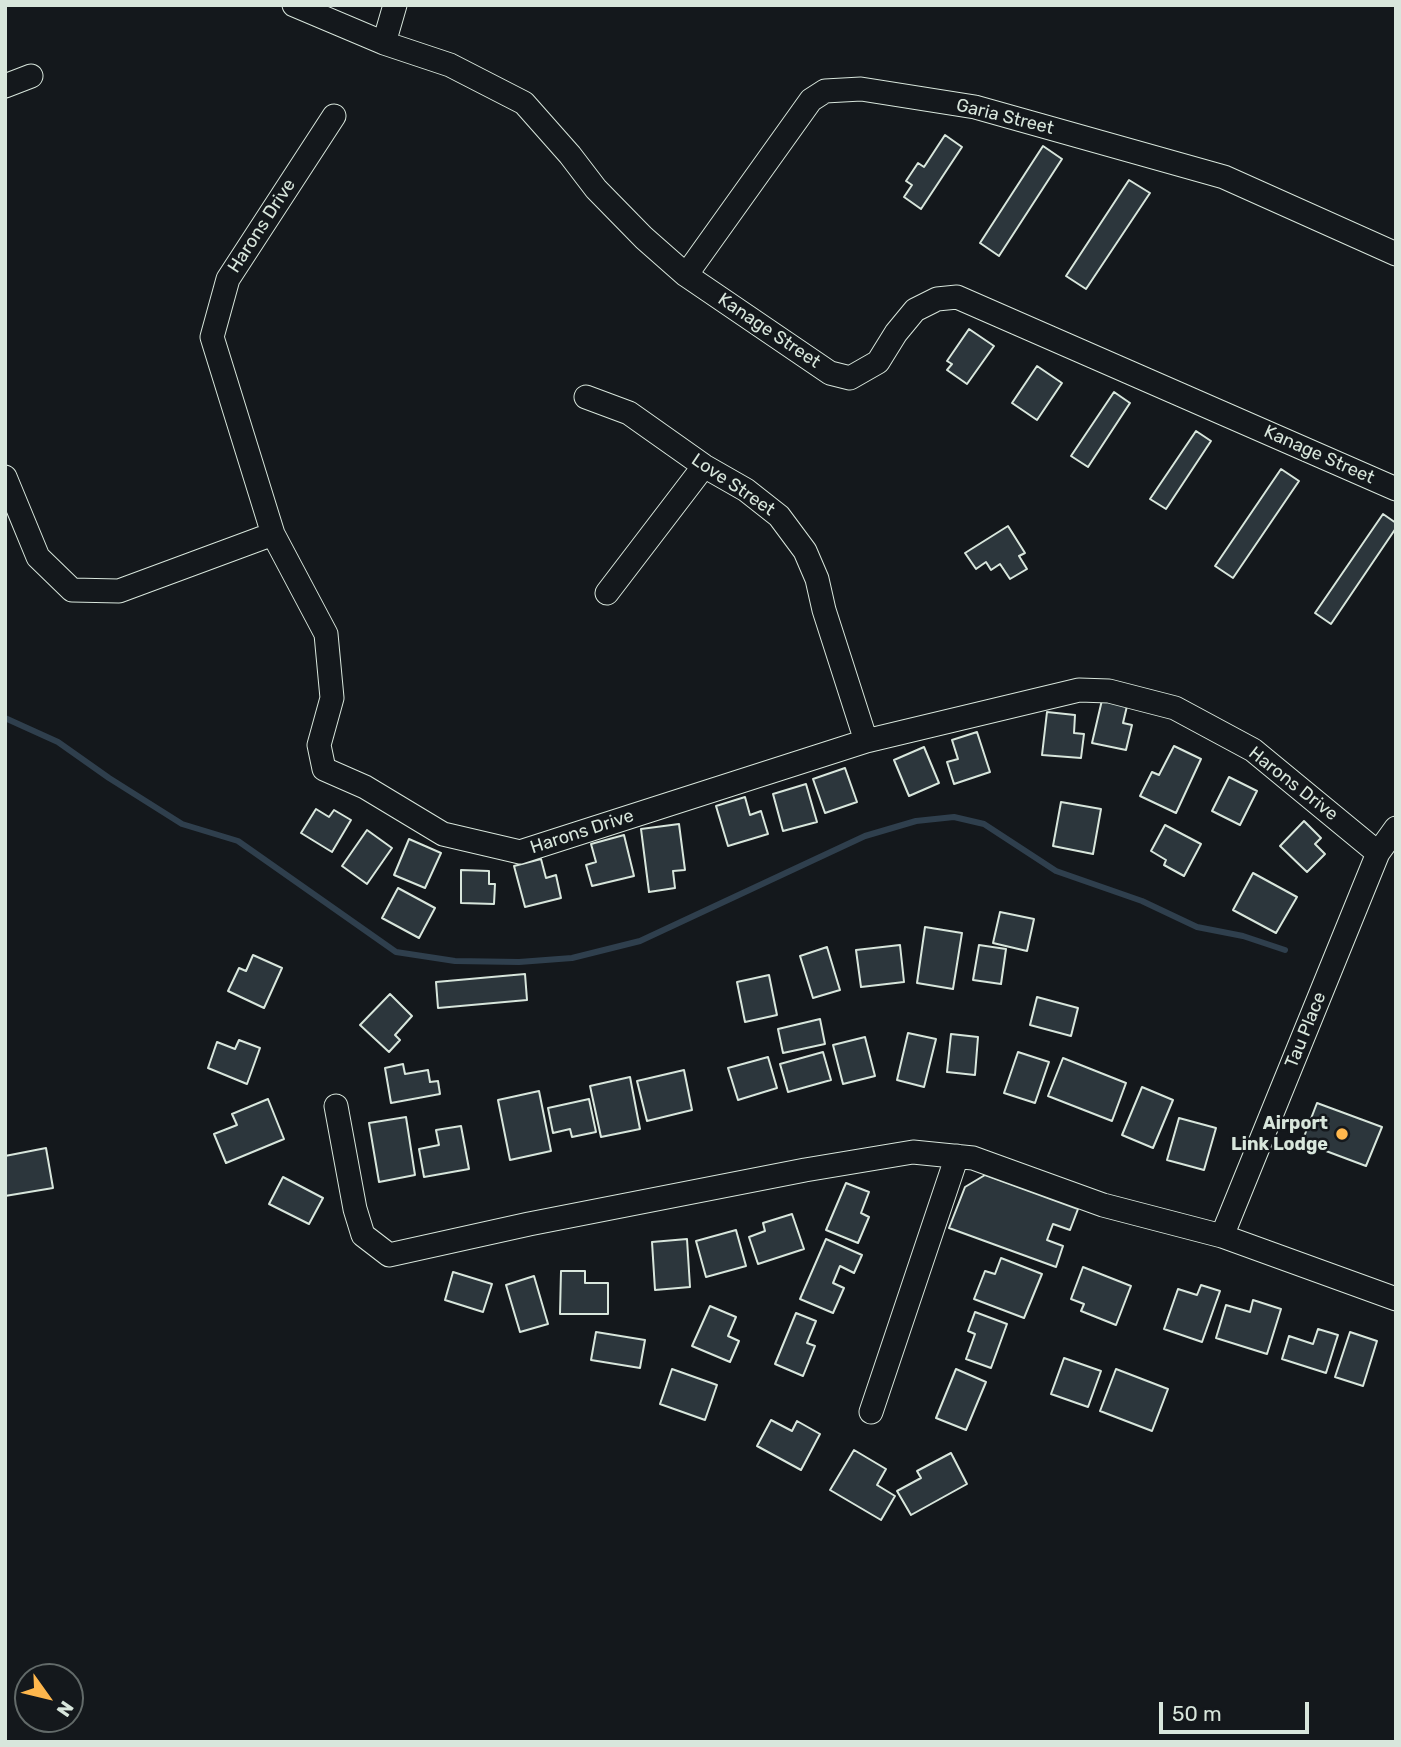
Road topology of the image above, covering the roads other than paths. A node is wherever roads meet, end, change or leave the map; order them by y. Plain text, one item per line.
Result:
1 (294, 5) edge
2 (395, 5) edge
3 (384, 43) junction
4 (31, 76) dead end
5 (5, 86) edge
6 (334, 116) dead end
7 (1396, 254) edge
8 (686, 275) junction
9 (586, 397) dead end
10 (704, 466) junction
11 (5, 477) edge
12 (1396, 489) edge
13 (273, 534) junction
14 (607, 593) dead end
15 (866, 741) junction
16 (1396, 828) edge
17 (1378, 853) junction
18 (336, 1106) dead end
19 (957, 1156) junction
20 (1222, 1236) junction
21 (1396, 1299) edge
22 (871, 1412) dead end

1 - 3 street, Kanage Street
2 - 3 street
3 - 8 street, Kanage Street
4 - 5 street
6 - 13 street, Harons Drive
7 - 8 street, Garia Street
8 - 12 street, Kanage Street
9 - 10 street, Love Street
10 - 14 street
10 - 15 street, Love Street
11 - 13 street
13 - 15 street, Harons Drive
15 - 17 street, Harons Drive
16 - 17 street, Tau Place
17 - 20 street, Tau Place
18 - 19 street
19 - 20 street
19 - 22 street
20 - 21 street

